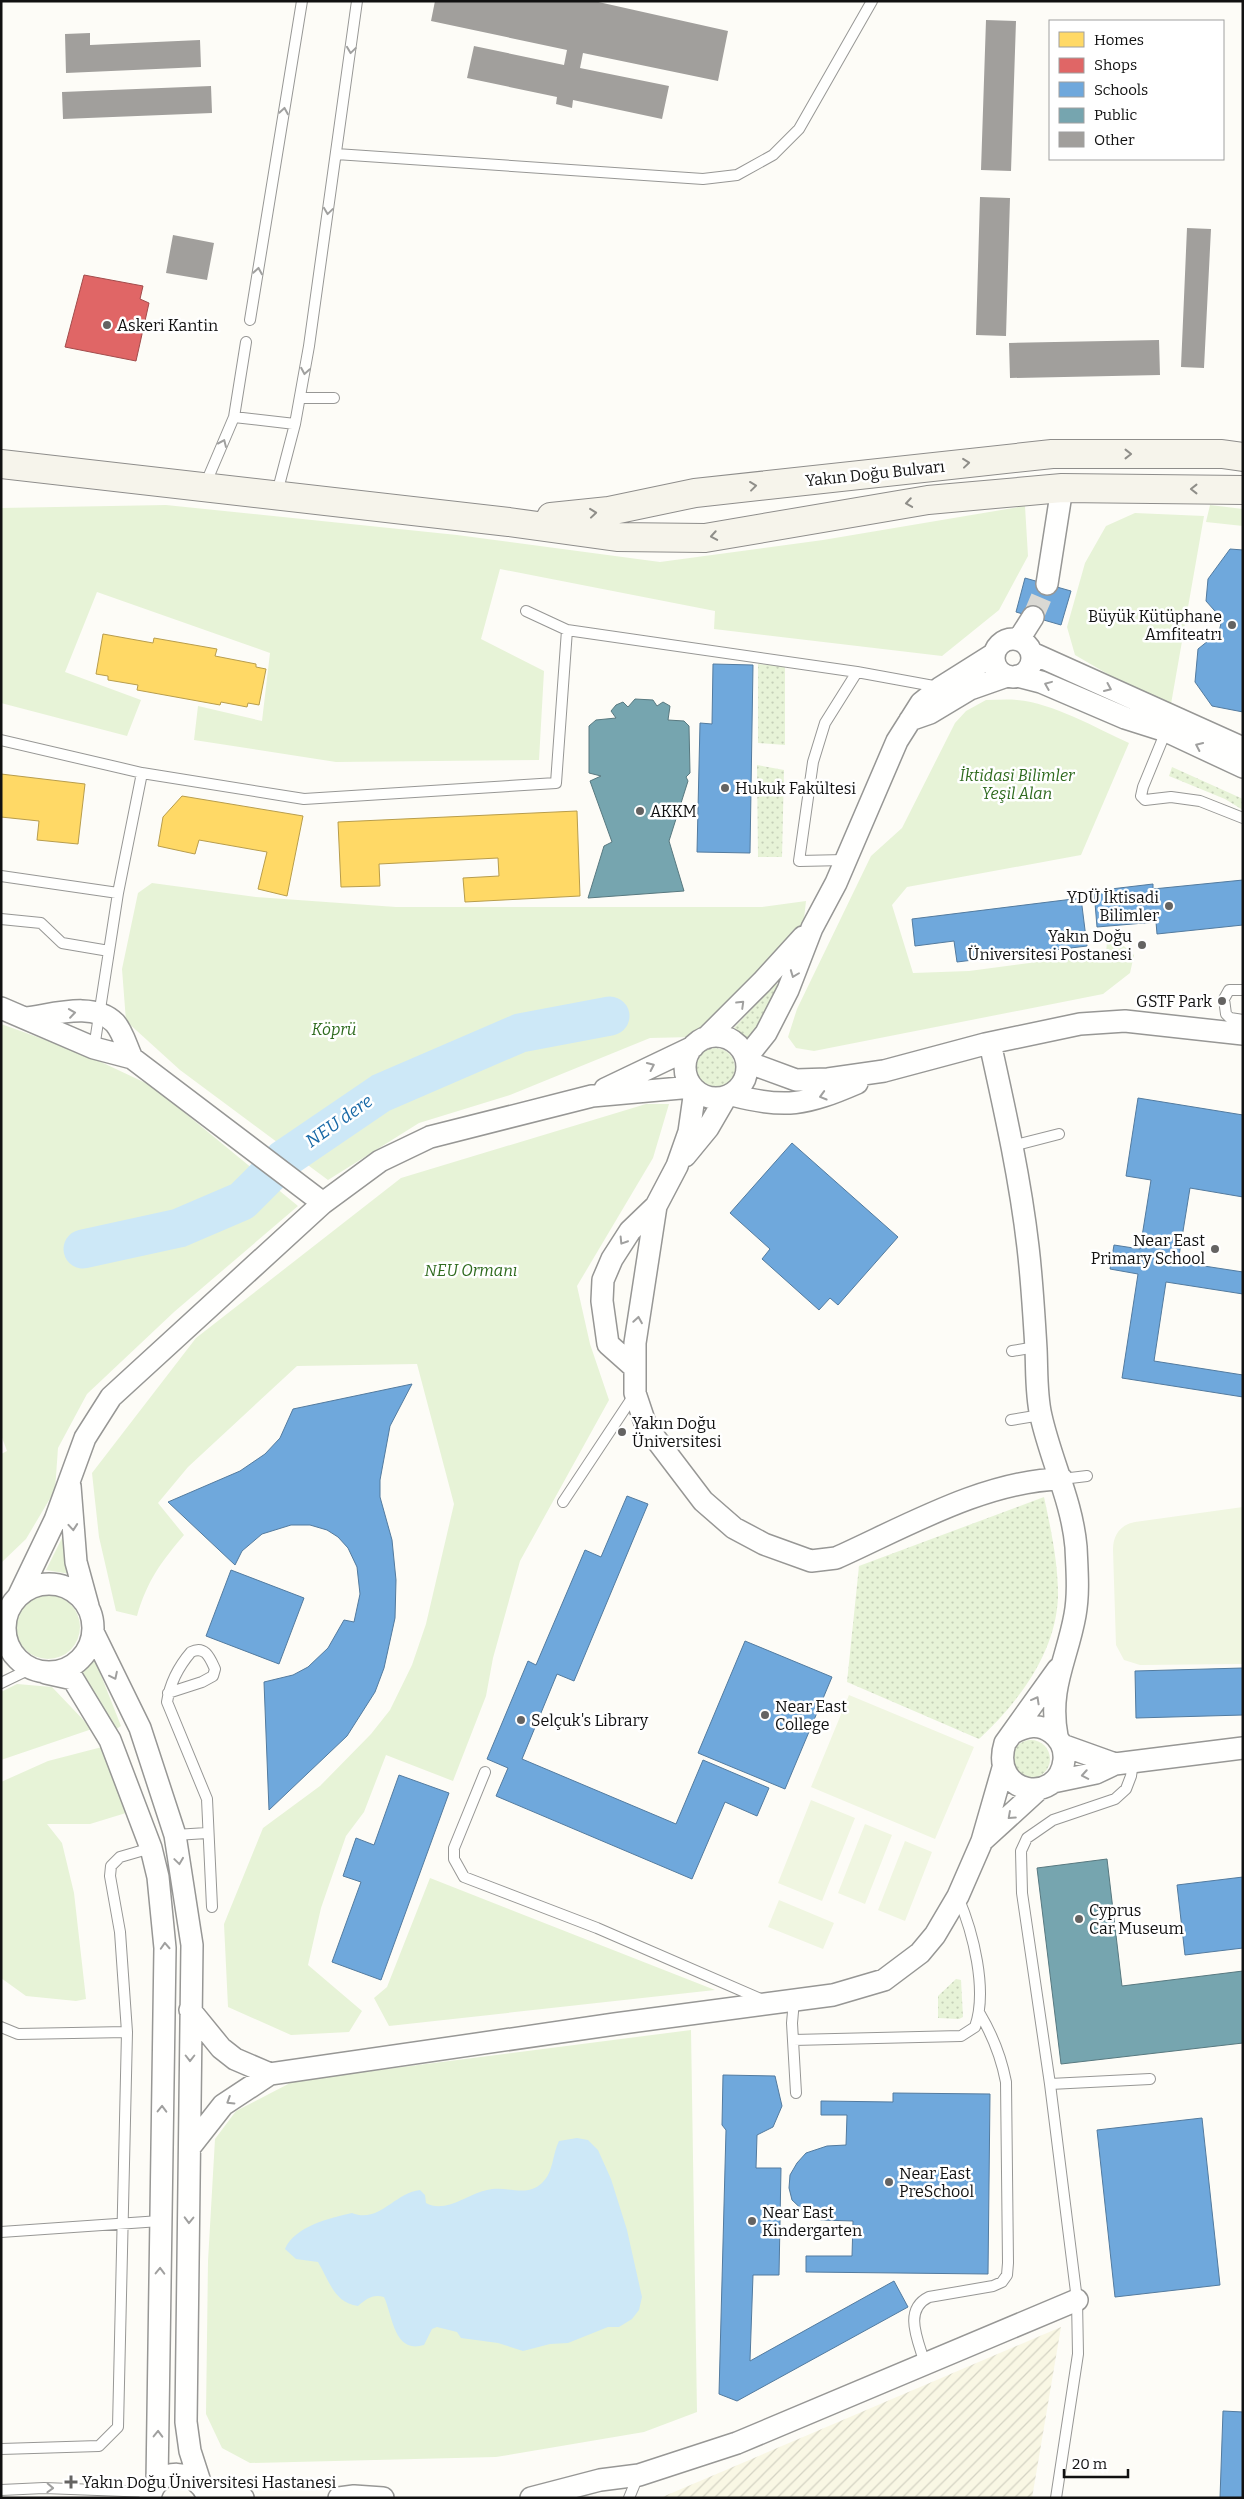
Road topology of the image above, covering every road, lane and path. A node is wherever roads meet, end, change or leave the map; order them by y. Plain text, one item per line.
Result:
1 (302, 1) edge
2 (357, 1) edge
3 (872, 1) edge
4 (336, 154) junction
5 (250, 320) dead end
6 (246, 342) dead end
7 (300, 398) junction
8 (334, 398) dead end
9 (234, 417) junction
10 (295, 424) junction
11 (1243, 457) edge
12 (1, 464) edge
13 (203, 488) junction
14 (1062, 488) junction
15 (1243, 490) edge
16 (276, 496) junction
17 (509, 522) junction
18 (1047, 584) tunnel mouth
19 (526, 611) dead end
20 (1032, 617) tunnel mouth
21 (567, 630) junction
22 (1025, 646) junction
23 (994, 654) junction
24 (858, 672) junction
25 (1012, 676) junction
26 (940, 688) junction
27 (910, 720) junction
28 (1166, 731) junction
29 (1, 740) edge
30 (1243, 748) edge
31 (1243, 767) edge
32 (142, 773) junction
33 (1243, 818) edge
34 (845, 860) junction
35 (1, 876) edge
36 (118, 894) junction
37 (1, 918) edge
38 (812, 928) junction
39 (109, 950) junction
40 (1243, 990) edge
41 (1, 1008) edge
42 (100, 1012) junction
43 (24, 1019) junction
44 (1243, 1020) edge
45 (1243, 1033) edge
46 (699, 1042) junction
47 (990, 1043) junction
48 (94, 1048) junction
49 (132, 1058) junction
50 (746, 1060) junction
51 (884, 1071) junction
52 (693, 1088) junction
53 (592, 1096) junction
54 (729, 1096) junction
55 (1059, 1134) dead end
56 (1012, 1146) junction
57 (677, 1166) junction
58 (323, 1203) junction
59 (656, 1206) junction
60 (1036, 1347) junction
61 (1012, 1351) dead end
62 (635, 1368) junction
63 (635, 1393) junction
64 (1040, 1415) junction
65 (1011, 1420) dead end
66 (1088, 1476) dead end
67 (70, 1478) junction
68 (1062, 1479) junction
69 (563, 1502) dead end
70 (11, 1600) edge
71 (89, 1609) junction
72 (93, 1632) junction
73 (23, 1664) edge
74 (1059, 1667) junction
75 (1, 1683) edge
76 (168, 1693) junction
77 (1013, 1733) junction
78 (1059, 1741) junction
79 (1243, 1748) edge
80 (1124, 1763) junction
81 (1003, 1768) junction
82 (485, 1772) dead end
83 (1046, 1786) junction
84 (207, 1833) junction
85 (175, 1835) junction
86 (982, 1841) junction
87 (151, 1848) junction
88 (958, 1896) junction
89 (212, 1907) dead end
90 (794, 2000) junction
91 (769, 2002) junction
92 (190, 2010) junction
93 (980, 2014) junction
94 (1, 2027) edge
95 (127, 2032) junction
96 (793, 2040) junction
97 (270, 2074) junction
98 (1150, 2079) dead end
99 (1050, 2084) junction
100 (796, 2094) dead end
101 (190, 2147) junction
102 (160, 2221) junction
103 (122, 2224) junction
104 (1, 2232) edge
105 (1077, 2300) junction
106 (925, 2364) junction
107 (1, 2449) edge
108 (639, 2475) junction
109 (203, 2489) edge
110 (1, 2490) edge
111 (153, 2491) edge
112 (349, 2497) edge
113 (243, 2498) edge
114 (382, 2498) edge
115 (531, 2498) edge
116 (629, 2498) edge
117 (1056, 2498) edge

5 -> 1 lane
2 -> 4 lane
3 - 4 lane
4 -> 7 lane
6 - 9 lane
7 - 8 lane
7 - 10 lane
9 - 10 lane
13 -> 9 lane
10 - 16 lane
17 -> 11 main road, Yakın Doğu Bulvarı
12 - 13 main road
13 - 16 main road
15 -> 14 main road
14 -> 17 main road
14 - 18 street
16 - 17 main road
19 - 21 lane
20 - 22 street
21 - 24 lane
21 - 32 lane
22 - 23 street
22 - 25 street
22 -> 30 street
23 - 25 street
23 - 26 street
24 - 26 lane
24 - 34 lane
25 - 27 street
28 -> 25 street
26 - 27 street
27 - 34 street
31 -> 28 street
28 - 33 lane
29 - 32 lane
32 - 36 lane
34 - 38 street
35 - 36 lane
36 - 39 lane
37 - 39 lane
46 -> 38 street
38 -> 50 street
39 - 42 lane
40 - 44 lane
41 - 43 street
43 -> 42 street
42 - 48 lane
42 - 49 street
43 - 48 street
45 - 47 street
46 - 50 street
46 - 52 street
53 -> 46 street
47 - 51 street
47 - 56 street
48 - 49 street
49 - 58 street
50 - 51 street
50 - 54 street
51 -> 54 street
52 - 53 street
52 - 54 street
52 - 57 street
53 - 58 street
54 - 57 street
55 - 56 lane
56 - 60 street
57 - 59 street
58 - 67 street
62 -> 59 street
59 -> 62 street
60 - 61 lane
60 - 64 street
62 - 63 street
63 - 68 street
63 - 69 lane
64 - 65 lane
64 - 68 street
66 - 68 lane
67 - 70 street
67 -> 71 street
68 - 74 street
70 - 71 street
70 - 73 street
71 - 72 street
72 - 73 street
72 -> 85 street
73 - 75 lane
73 - 87 street
77 -> 74 street
74 - 78 street
76 - 76 lane
76 - 84 lane
77 - 78 street
77 - 81 street
78 - 80 street
78 - 83 street
79 - 80 street
80 -> 83 street
80 - 99 lane
81 - 83 street
81 - 86 street
82 - 91 lane
83 -> 86 street
84 - 85 lane
84 - 89 lane
85 -> 92 street
86 - 88 street
87 - 95 lane
102 -> 87 street
88 - 90 street
88 - 93 lane
90 - 91 street
90 - 96 lane
91 - 97 street
92 - 97 street
92 -> 101 street
93 - 96 lane
93 - 106 lane
94 - 95 lane
95 - 103 lane
96 - 100 lane
97 -> 101 street
98 - 99 lane
99 - 105 lane
101 -> 109 street
102 - 103 lane
111 -> 102 street
103 - 104 lane
103 - 107 lane
105 - 106 street
105 - 117 lane
106 - 108 street
108 - 115 street
108 - 116 lane
109 - 111 street
109 - 113 street
110 -> 111 lane
112 - 114 street

